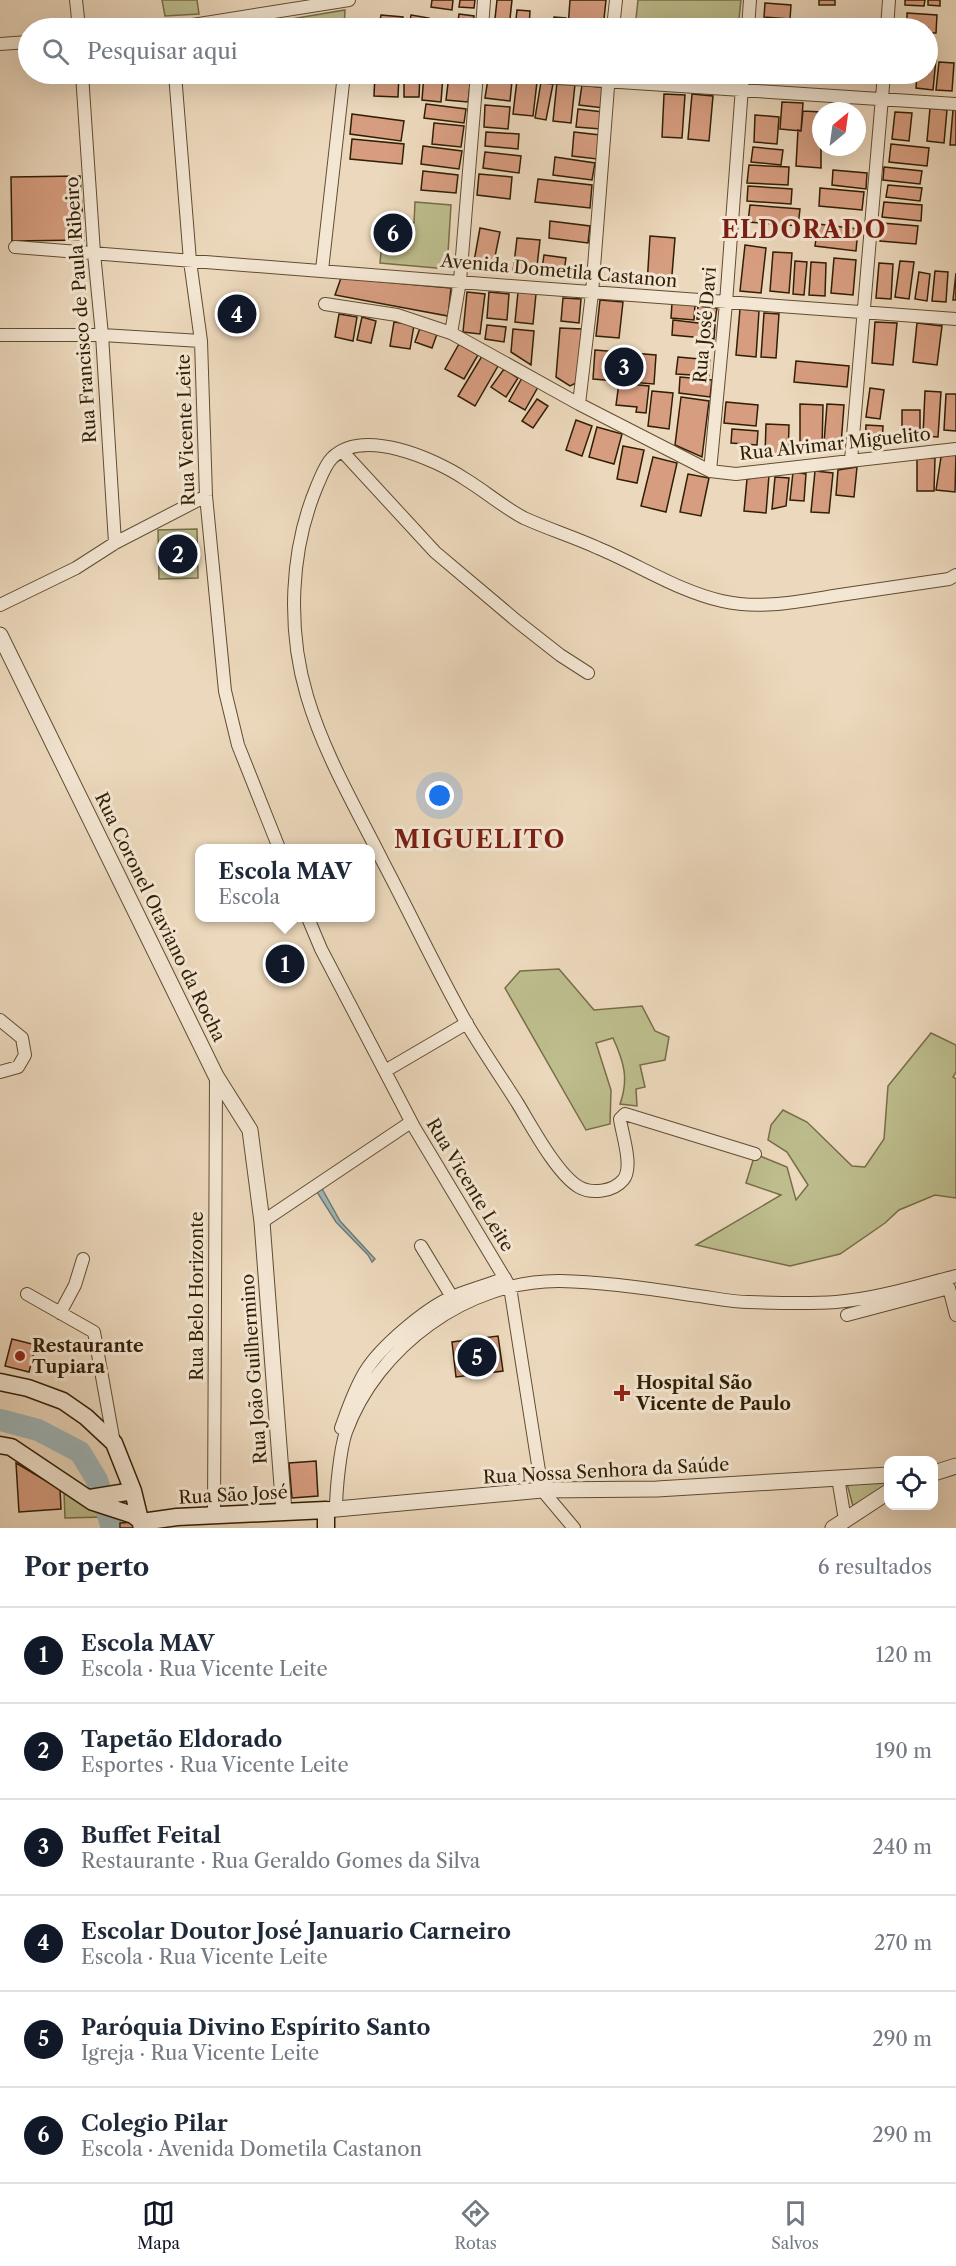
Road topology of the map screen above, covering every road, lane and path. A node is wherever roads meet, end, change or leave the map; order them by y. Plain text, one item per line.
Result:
1 (76, 0) edge
2 (349, 0) edge
3 (484, 0) edge
4 (616, 0) edge
5 (750, 0) edge
6 (889, 0) edge
7 (78, 18) edge
8 (236, 18) edge
9 (483, 18) edge
10 (614, 18) edge
11 (749, 18) edge
12 (888, 18) edge
13 (18, 43) edge
14 (0, 44) edge
15 (83, 84) edge
16 (176, 84) edge
17 (343, 84) edge
18 (476, 84) edge
19 (608, 84) edge
20 (676, 84) edge
21 (743, 84) edge
22 (884, 84) edge
23 (742, 91) junction
24 (883, 99) junction
25 (956, 104) edge
26 (15, 247) dead end
27 (94, 254) junction
28 (190, 261) junction
29 (322, 270) junction
30 (460, 281) junction
31 (592, 293) junction
32 (726, 303) junction
33 (325, 304) dead end
34 (863, 312) junction
35 (956, 320) edge
36 (451, 333) junction
37 (0, 335) edge
38 (102, 335) junction
39 (201, 341) junction
40 (579, 404) junction
41 (956, 449) edge
42 (342, 451) junction
43 (851, 460) junction
44 (710, 471) junction
45 (206, 496) junction
46 (115, 543) junction
47 (956, 574) edge
48 (0, 605) edge
49 (0, 635) edge
50 (588, 673) dead end
51 (277, 844) edge
52 (374, 844) edge
53 (375, 845) edge
54 (310, 922) edge
55 (0, 1020) edge
56 (467, 1023) junction
57 (385, 1071) junction
58 (0, 1072) edge
59 (216, 1076) junction
60 (411, 1122) junction
61 (755, 1154) dead end
62 (262, 1222) junction
63 (421, 1246) dead end
64 (84, 1259) dead end
65 (507, 1283) junction
66 (951, 1283) edge
67 (27, 1294) dead end
68 (452, 1297) junction
69 (60, 1313) junction
70 (848, 1315) dead end
71 (956, 1315) edge
72 (0, 1382) edge
73 (114, 1443) junction
74 (0, 1445) edge
75 (956, 1466) edge
76 (938, 1471) edge
77 (884, 1475) edge
78 (838, 1478) junction
79 (338, 1482) junction
80 (542, 1490) junction
81 (133, 1491) junction
82 (884, 1495) edge
83 (90, 1499) junction
84 (331, 1510) junction
85 (284, 1512) junction
86 (214, 1516) junction
87 (839, 1524) edge
88 (142, 1525) edge
89 (326, 1528) edge
90 (574, 1528) edge

1 - 7 street
2 - 8 street
3 - 9 street
4 - 10 street
5 - 11 street
6 - 12 street
13 - 14 street
15 - 27 street, Rua Francisco de Paula Ribeiro
16 - 28 street, Rua Vicente Leite
17 - 29 street
18 - 30 street
19 - 31 street
20 - 23 street
21 - 23 street, Rua José Davi
22 - 24 street
23 - 24 street
23 - 32 street, Rua José Davi
24 - 25 street
24 - 34 street
26 - 27 street, Avenida Dometila Castanon
27 - 28 street, Avenida Dometila Castanon
27 - 38 street, Rua Francisco de Paula Ribeiro
28 - 29 street, Avenida Dometila Castanon
28 - 39 street, Rua Vicente Leite
29 - 30 street, Avenida Dometila Castanon
30 - 31 street, Avenida Dometila Castanon
30 - 36 street
31 - 32 street, Avenida Dometila Castanon
31 - 40 street
32 - 34 street, Avenida Dometila Castanon
32 - 44 street, Rua José Davi
33 - 36 street, Rua Alvimar Miguelito
34 - 35 street, Avenida Dometila Castanon
34 - 43 street
36 - 40 street, Rua Alvimar Miguelito
37 - 38 street
38 - 39 street
38 - 46 street, Rua Francisco de Paula Ribeiro
39 - 45 street, Rua Vicente Leite
40 - 44 street, Rua Alvimar Miguelito
41 - 43 street, Rua Alvimar Miguelito
42 - 47 street
42 - 50 street
42 - 52 street
43 - 44 street, Rua Alvimar Miguelito
45 - 46 street
45 - 51 street, Rua Vicente Leite
46 - 48 street
49 - 59 street, Rua Coronel Otaviano da Rocha
53 - 56 street
54 - 57 street, Rua Vicente Leite
55 - 58 street
56 - 57 street
56 - 61 street
57 - 60 street, Rua Vicente Leite
59 - 62 street, Rua Coronel Otaviano da Rocha
59 - 86 street, Rua Belo Horizonte
60 - 62 street
60 - 65 street, Rua Vicente Leite
62 - 85 street, Rua João Guilhermino
63 - 68 street
64 - 69 street
65 - 66 street
65 - 68 street
65 - 79 street
65 - 80 street, Rua Vicente Leite
66 - 70 street
66 - 71 street
67 - 69 street
68 - 79 street
69 - 73 street
72 - 73 main road
73 - 81 main road
74 - 83 main road
75 - 76 street
77 - 78 street, Rua Nossa Senhora da Saúde
78 - 80 street, Rua Nossa Senhora da Saúde
78 - 87 street
79 - 84 street
80 - 84 street, Rua Nossa Senhora da Saúde
80 - 90 street
81 - 83 main road
81 - 88 main road
82 - 87 street
83 - 88 main road
84 - 85 main road, Rua São José
84 - 89 main road
85 - 86 main road, Rua São José
86 - 88 main road, Rua São José

